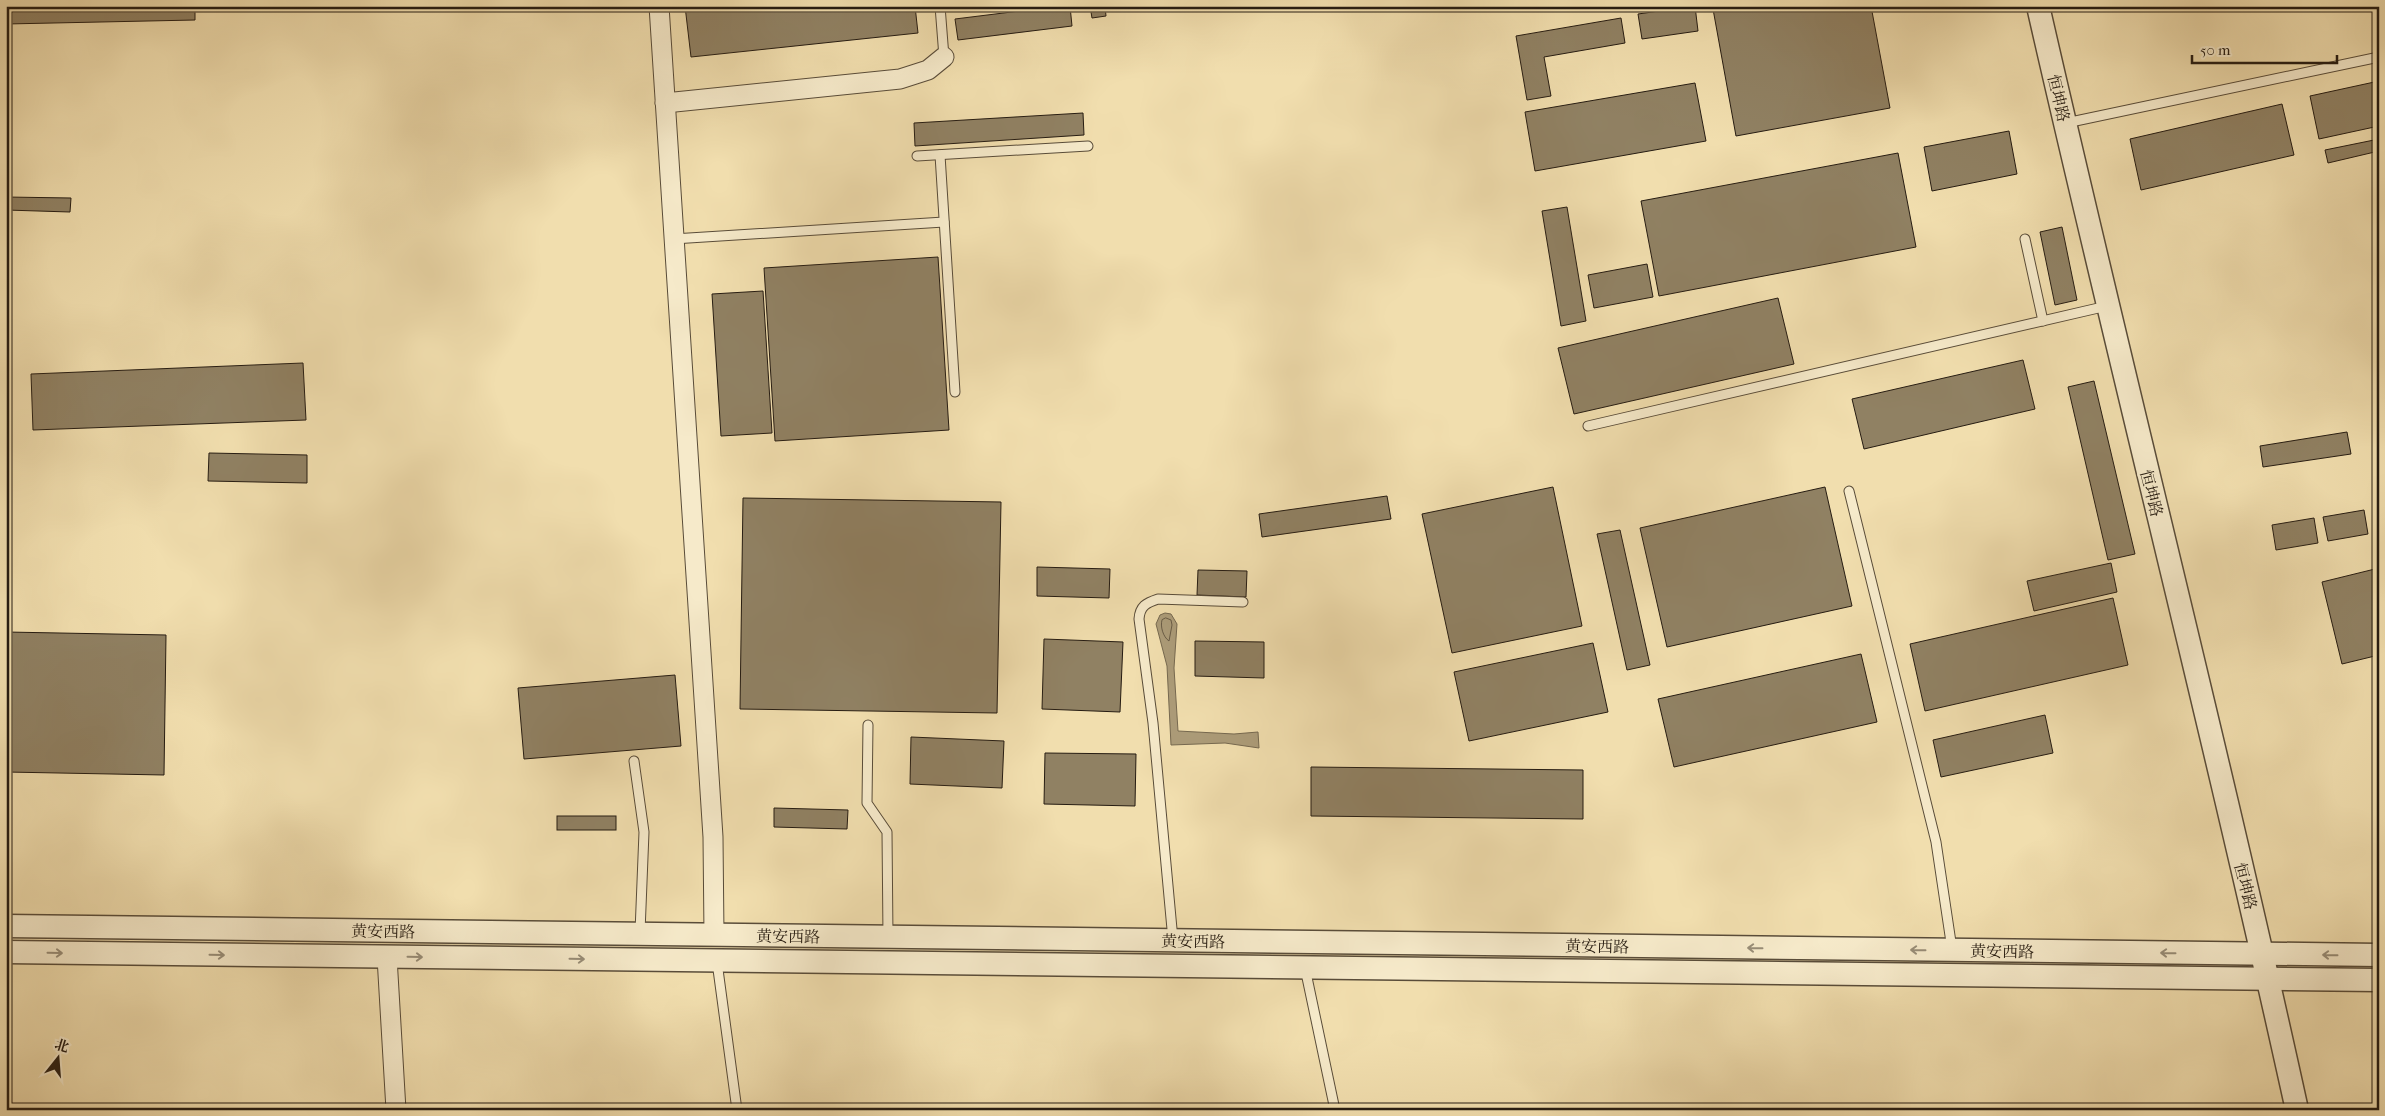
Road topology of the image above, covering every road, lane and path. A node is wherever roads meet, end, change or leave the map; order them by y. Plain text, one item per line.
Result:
1 (659, 6) edge
2 (940, 6) edge
3 (2038, 6) edge
4 (944, 57) joint
5 (2379, 57) edge
6 (665, 103) junction
7 (2065, 123) junction
8 (1088, 146) dead end
9 (940, 155) junction
10 (917, 156) dead end
11 (944, 222) junction
12 (673, 239) junction
13 (2025, 240) dead end
14 (2107, 306) junction
15 (2043, 321) junction
16 (955, 392) dead end
17 (1588, 426) dead end
18 (1849, 491) dead end
19 (1243, 602) dead end
20 (868, 725) dead end
21 (634, 761) dead end
22 (6, 926) edge
23 (640, 934) junction
24 (714, 935) junction
25 (888, 937) junction
26 (1173, 940) junction
27 (1952, 950) junction
28 (6, 952) edge
29 (2262, 954) junction
30 (2379, 955) edge
31 (387, 957) junction
32 (717, 961) junction
33 (1305, 968) junction
34 (2268, 978) junction
35 (2379, 980) edge
36 (396, 1110) edge
37 (737, 1110) edge
38 (1335, 1110) edge
39 (2297, 1110) edge

1 - 6 street
2 - 4 lane
3 - 7 street, 恒坤路
4 - 6 street
5 - 7 lane
6 - 12 street
7 - 14 street, 恒坤路
8 - 9 lane
9 - 10 lane
9 - 11 lane
11 - 12 lane
11 - 16 lane
12 - 24 street
13 - 15 lane
14 - 15 lane
14 - 29 street, 恒坤路
15 - 17 lane
18 - 27 lane
19 - 26 lane
20 - 25 lane
21 - 23 lane
22 - 23 street, 黄安西路
23 - 24 street, 黄安西路
24 - 25 street, 黄安西路
25 - 26 street, 黄安西路
27 -> 26 street, 黄安西路
29 -> 27 street, 黄安西路
28 -> 31 street, 黄安西路
30 -> 29 street, 黄安西路
29 - 34 street, 恒坤路
31 -> 32 street, 黄安西路
31 - 36 street
32 - 33 street, 黄安西路
32 - 37 lane
33 - 34 street, 黄安西路
33 - 38 lane
34 - 35 street, 黄安西路
34 - 39 street, 恒坤路

